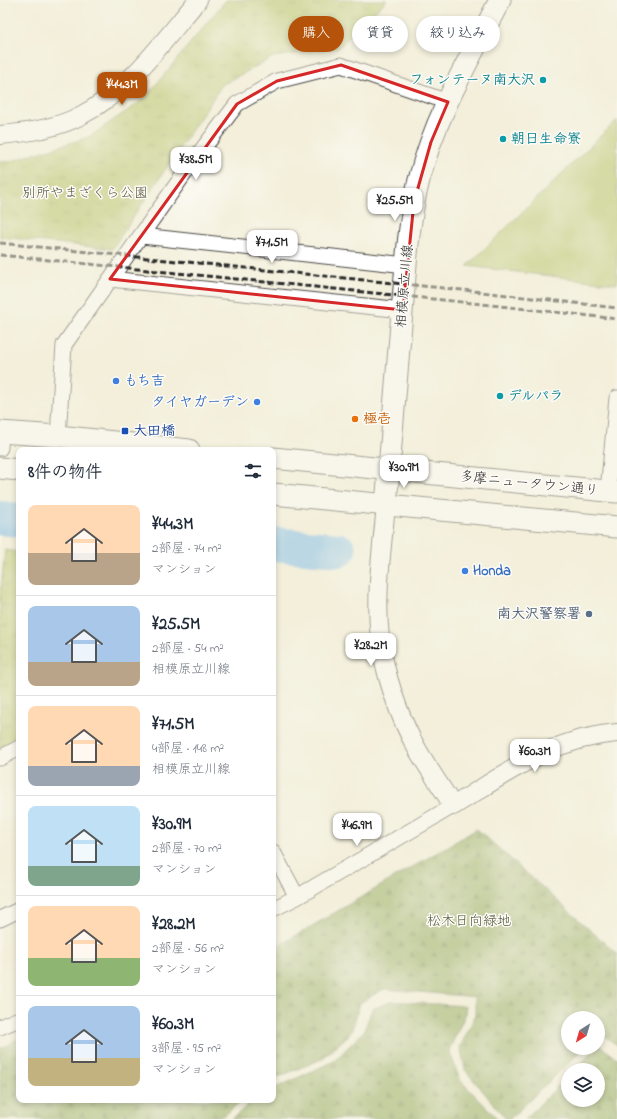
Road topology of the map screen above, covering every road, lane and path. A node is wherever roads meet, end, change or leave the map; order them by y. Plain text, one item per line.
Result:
1 (198, 0) edge
2 (500, 0) edge
3 (448, 102) junction
4 (0, 135) edge
5 (142, 236) junction
6 (406, 265) junction
7 (110, 279) junction
8 (403, 310) junction
9 (617, 398) edge
10 (58, 436) junction
11 (0, 438) edge
12 (161, 447) edge
13 (276, 458) edge
14 (0, 468) edge
15 (16, 470) edge
16 (389, 470) junction
17 (612, 492) edge
18 (276, 494) edge
19 (386, 505) junction
20 (617, 526) edge
21 (617, 733) edge
22 (16, 750) edge
23 (0, 758) edge
24 (453, 806) junction
25 (276, 858) edge
26 (297, 897) junction
27 (276, 908) edge
28 (16, 911) edge
29 (0, 919) edge
30 (16, 1020) edge
31 (0, 1027) edge

1 - 4 street
2 - 3 main road, 相模原立川線
3 - 5 street
3 - 6 main road, 相模原立川線
5 - 6 street
5 - 7 street
6 - 8 main road, 相模原立川線
7 - 8 street
7 - 10 street
8 - 16 main road, 相模原立川線
9 - 17 street
10 - 11 main road
10 - 12 main road
13 - 16 main road, 多摩ニュータウン通り
14 - 15 main road
16 - 17 main road, 多摩ニュータウン通り
16 - 19 main road, 相模原立川線
18 - 19 main road
19 - 20 main road
19 - 24 street
21 - 24 street
22 - 23 street
24 - 26 street
25 - 26 street
26 - 27 street
28 - 29 street
30 - 31 street

